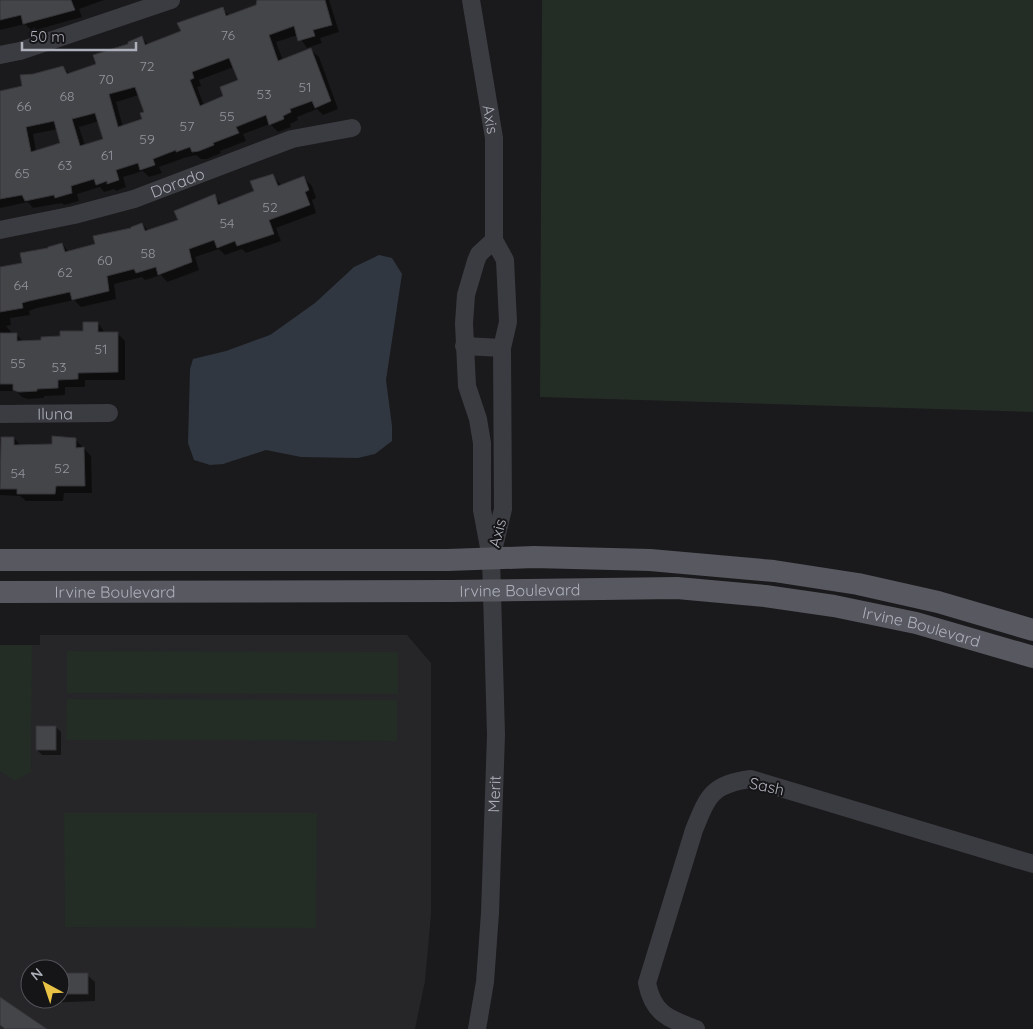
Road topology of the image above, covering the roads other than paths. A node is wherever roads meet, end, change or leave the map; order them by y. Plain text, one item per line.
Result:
1 (171, 0) edge
2 (471, 0) edge
3 (0, 55) edge
4 (352, 128) dead end
5 (0, 230) edge
6 (494, 240) junction
7 (464, 346) junction
8 (502, 348) junction
9 (109, 413) dead end
10 (0, 414) edge
11 (491, 558) junction
12 (0, 560) edge
13 (491, 590) junction
14 (0, 592) edge
15 (1033, 630) edge
16 (1033, 657) edge
17 (1033, 864) edge
18 (477, 1029) edge
19 (696, 1029) edge

1 - 3 street
2 - 6 street, Axis
4 - 5 street, Dorado
6 - 7 street, Axis
6 - 8 street, Axis
7 - 8 street
7 - 11 street, Axis
8 - 11 street, Axis
9 - 10 street, Iluna
11 - 12 main road, Irvine Boulevard
11 - 13 street, Merit
11 - 15 main road, Irvine Boulevard
13 - 14 main road, Irvine Boulevard
13 - 16 main road, Irvine Boulevard
13 - 18 street, Merit
17 - 19 street, Sash

